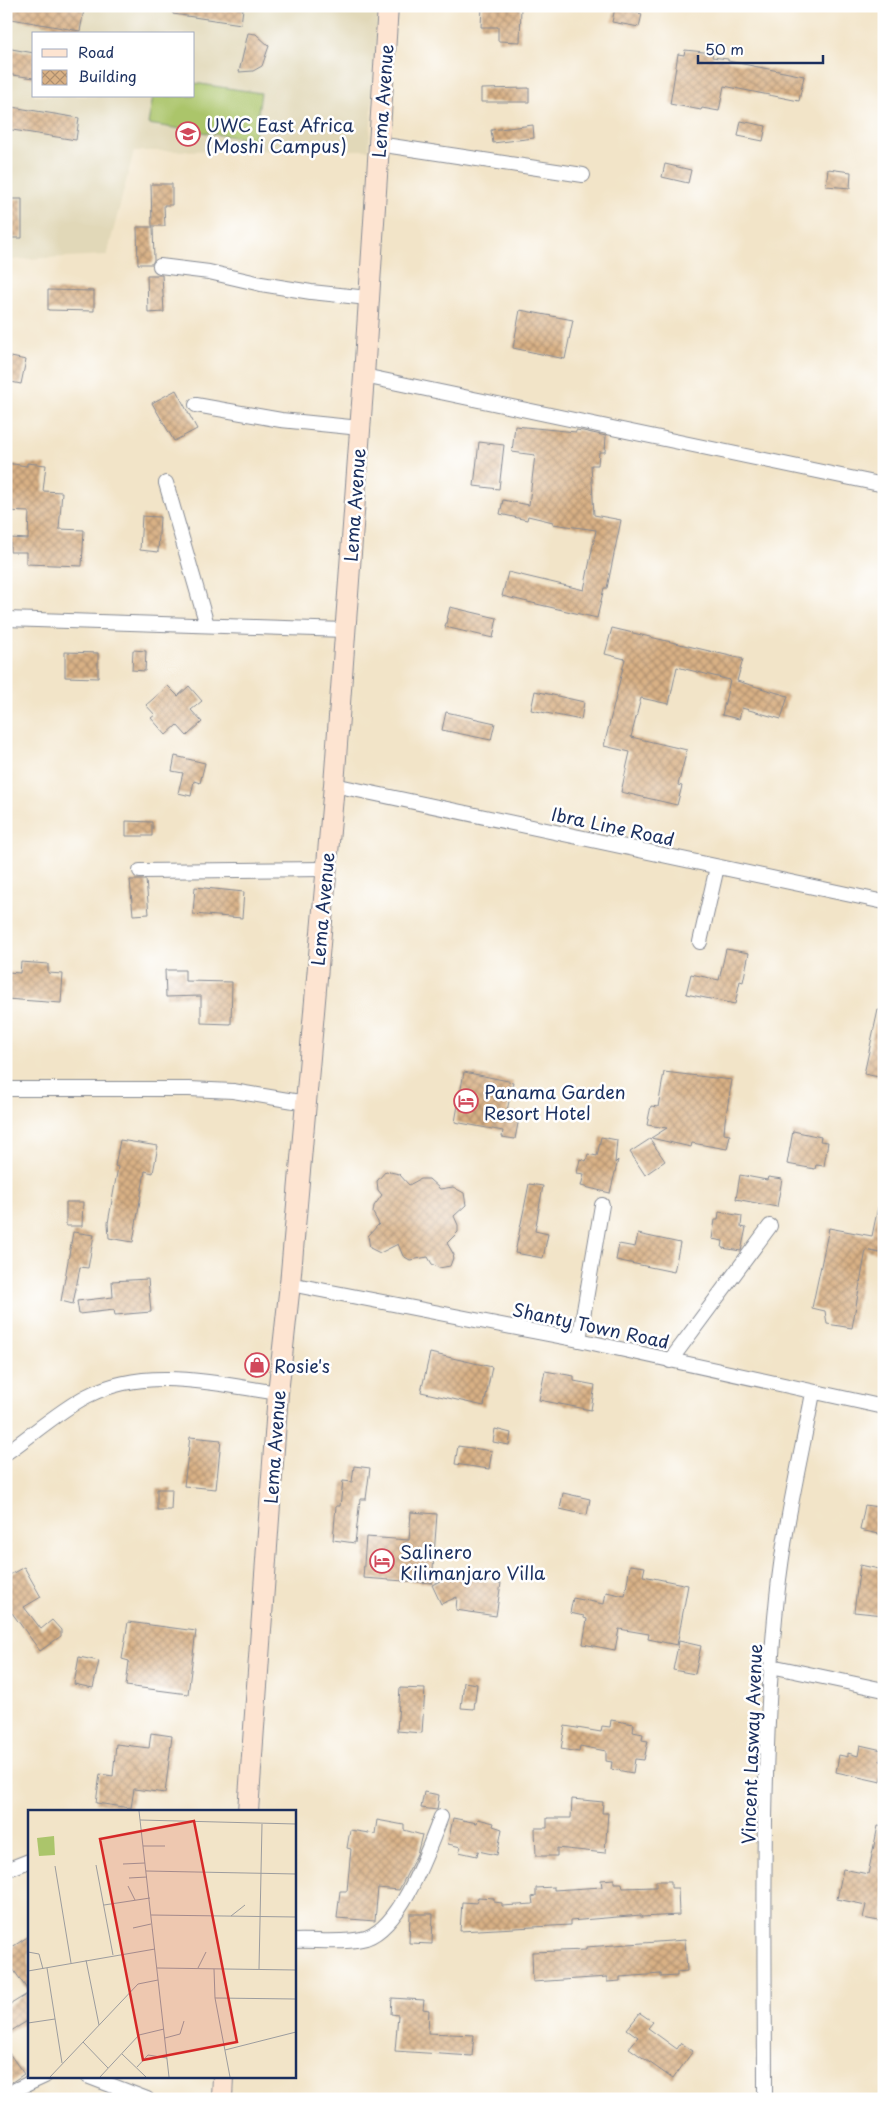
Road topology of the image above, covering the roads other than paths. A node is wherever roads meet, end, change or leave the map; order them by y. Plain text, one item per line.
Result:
1 (388, 6) edge
2 (378, 144) junction
3 (582, 175) dead end
4 (160, 266) dead end
5 (368, 298) junction
6 (364, 376) junction
7 (196, 405) dead end
8 (360, 428) junction
9 (166, 483) dead end
10 (884, 485) edge
11 (6, 619) edge
12 (207, 625) junction
13 (345, 630) junction
14 (334, 785) junction
15 (717, 867) junction
16 (325, 868) junction
17 (140, 871) dead end
18 (884, 902) edge
19 (700, 942) dead end
20 (6, 1089) edge
21 (306, 1103) junction
22 (602, 1206) dead end
23 (770, 1226) dead end
24 (290, 1284) junction
25 (578, 1340) junction
26 (670, 1361) junction
27 (278, 1393) junction
28 (813, 1393) junction
29 (884, 1407) edge
30 (6, 1453) edge
31 (771, 1666) junction
32 (884, 1690) edge
33 (248, 1810) edge
34 (441, 1817) dead end
35 (28, 1861) edge
36 (6, 1870) edge
37 (295, 1941) edge
38 (41, 2078) edge
39 (91, 2078) edge
40 (223, 2078) edge
41 (6, 2097) edge
42 (147, 2099) edge
43 (222, 2099) edge
44 (765, 2099) edge

1 - 2 main road, Lema Avenue
2 - 3 street
2 - 5 main road, Lema Avenue
4 - 5 street
5 - 6 main road, Lema Avenue
6 - 8 main road, Lema Avenue
6 - 10 street
7 - 8 street
8 - 13 main road, Lema Avenue
9 - 12 street
11 - 12 street
12 - 13 street
13 - 14 main road, Lema Avenue
14 - 15 street, Ibra Line Road
14 - 16 main road, Lema Avenue
15 - 18 street, Ibra Line Road
15 - 19 street
16 - 17 street
16 - 21 main road, Lema Avenue
20 - 21 street
21 - 24 main road, Lema Avenue
22 - 25 street
23 - 26 street
24 - 25 street, Shanty Town Road
24 - 27 main road, Lema Avenue
25 - 26 street, Shanty Town Road
26 - 28 street, Shanty Town Road
27 - 30 street
27 - 33 main road, Lema Avenue
28 - 29 street, Shanty Town Road
28 - 31 street, Vincent Lasway Avenue
31 - 32 street
31 - 44 street, Vincent Lasway Avenue
34 - 37 street
35 - 36 street
38 - 41 street
39 - 42 street
40 - 43 main road

